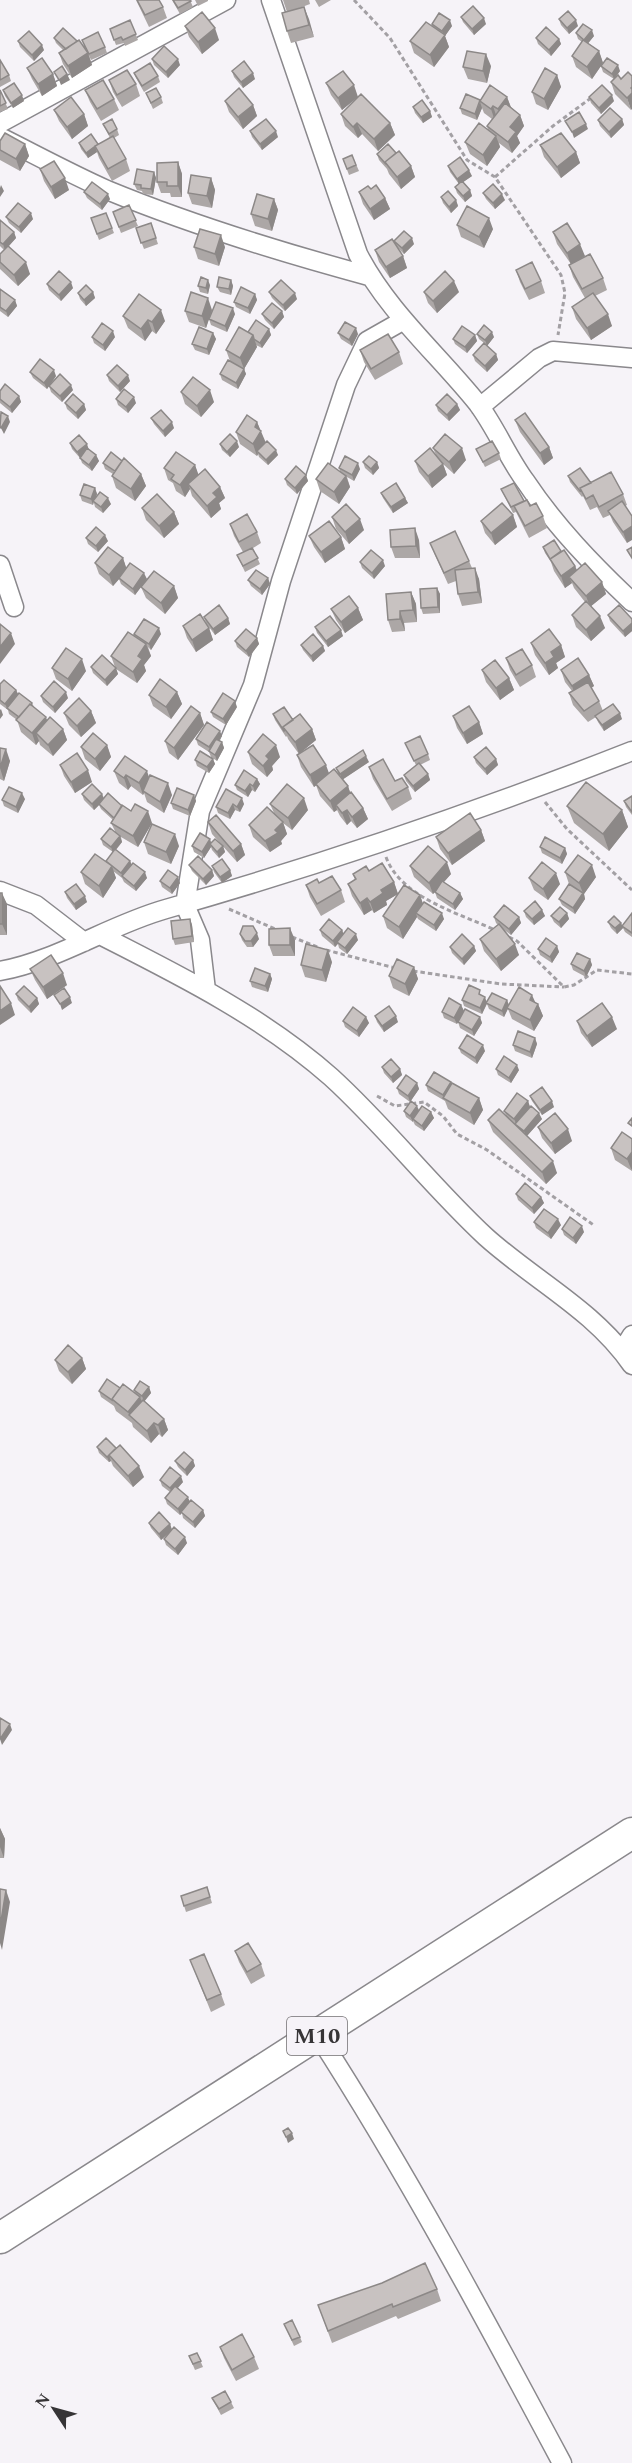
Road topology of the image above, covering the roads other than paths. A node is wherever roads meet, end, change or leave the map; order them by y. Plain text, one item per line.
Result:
1 (226, 0) edge
2 (271, 0) edge
3 (0, 123) edge
4 (0, 137) edge
5 (369, 276) junction
6 (404, 320) junction
7 (632, 358) edge
8 (480, 407) junction
9 (0, 565) edge
10 (632, 602) edge
11 (14, 607) dead end
12 (632, 751) edge
13 (0, 891) edge
14 (185, 905) junction
15 (92, 938) junction
16 (0, 971) edge
17 (206, 990) junction
18 (632, 1335) edge
19 (627, 1358) edge
20 (632, 1833) edge
21 (318, 2035) junction
22 (0, 2238) edge
23 (562, 2463) edge

1 - 3 street
2 - 5 street
4 - 5 street
5 - 6 street
6 - 8 street
6 - 14 street
7 - 8 street
8 - 10 street
9 - 11 street
12 - 14 street
13 - 15 street
14 - 15 street
14 - 17 street
15 - 16 street
15 - 17 street
17 - 19 street
18 - 19 street
20 - 21 highway, M10
21 - 22 highway, M10
21 - 23 street

